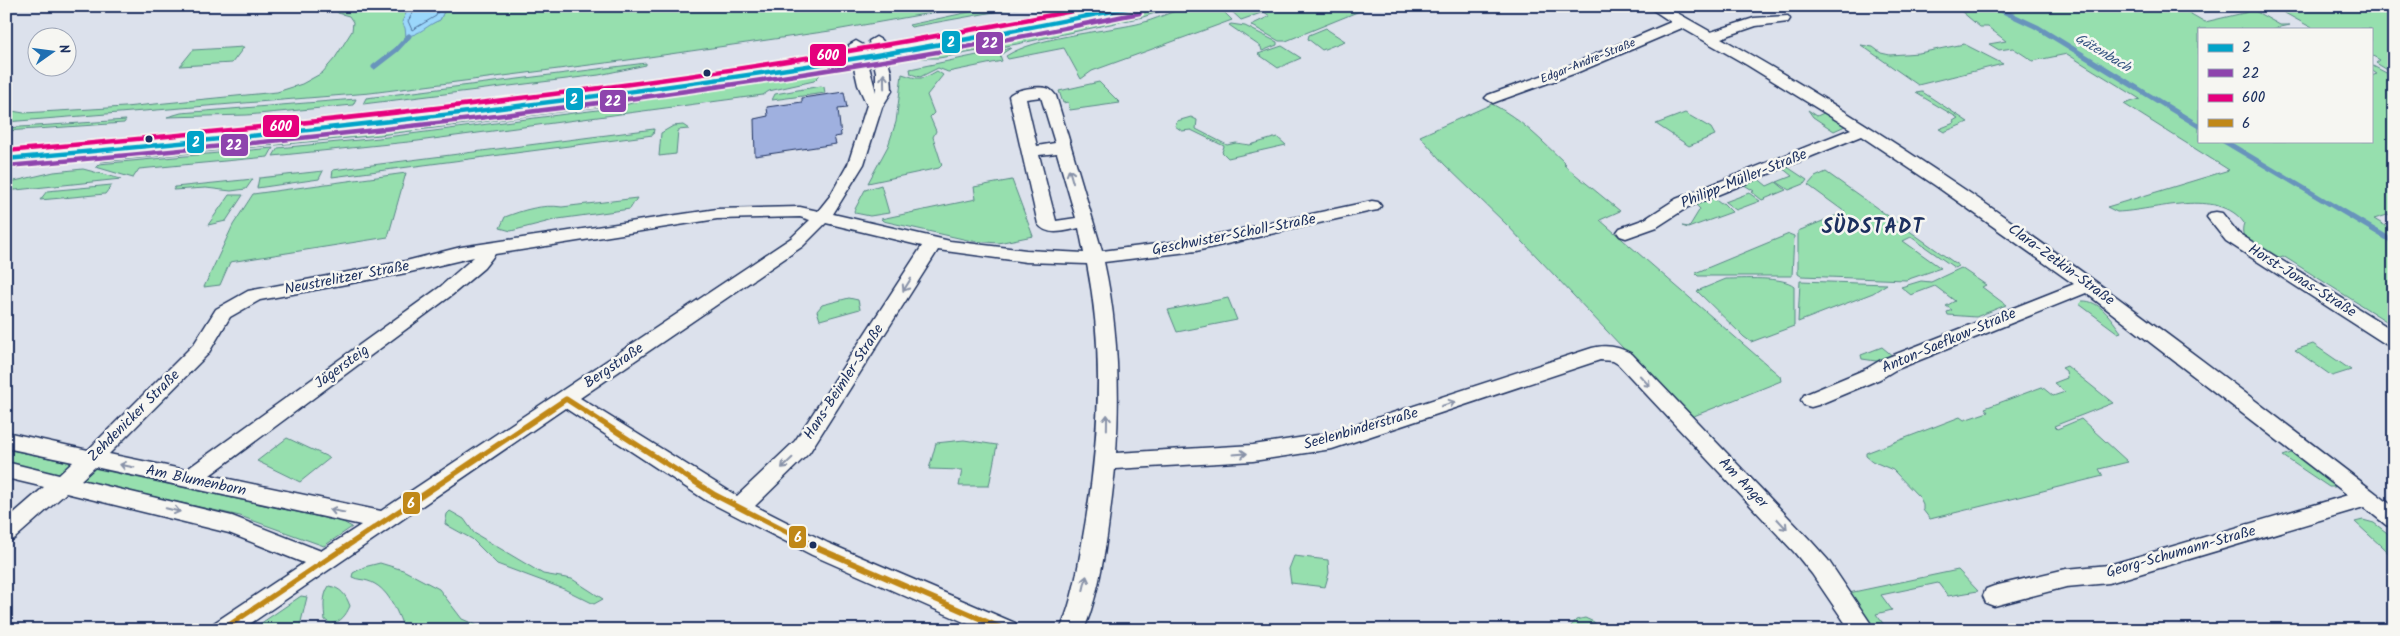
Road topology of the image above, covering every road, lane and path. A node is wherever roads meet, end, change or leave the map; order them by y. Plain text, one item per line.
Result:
1 (1072, 6) edge
2 (1140, 6) edge
3 (1654, 6) edge
4 (1783, 19) dead end
5 (1683, 22) junction
6 (1710, 37) junction
7 (868, 50) junction
8 (1493, 98) dead end
9 (1863, 130) junction
10 (6, 143) edge
11 (1063, 147) junction
12 (1030, 152) junction
13 (6, 159) edge
14 (1372, 206) dead end
15 (824, 216) junction
16 (2216, 217) dead end
17 (1085, 222) junction
18 (1626, 232) dead end
19 (933, 243) junction
20 (489, 249) junction
21 (1094, 258) junction
22 (2090, 285) junction
23 (254, 295) joint
24 (2394, 340) edge
25 (1608, 352) joint
26 (566, 399) junction
27 (1810, 400) dead end
28 (6, 440) edge
29 (92, 458) junction
30 (1106, 462) junction
31 (6, 470) edge
32 (190, 479) junction
33 (64, 483) junction
34 (2367, 498) junction
35 (740, 507) junction
36 (2394, 519) edge
37 (385, 521) junction
38 (6, 532) edge
39 (322, 562) junction
40 (1994, 596) dead end
41 (222, 630) edge
42 (1007, 630) edge
43 (1072, 630) edge
44 (1863, 630) edge

1 - 7 main road
2 - 7 main road
3 - 5 street, Clara-Zetkin-Straße
4 - 6 street
5 - 6 street, Clara-Zetkin-Straße
5 - 8 street, Edgar-Andre-Straße
6 - 9 street, Clara-Zetkin-Straße
7 - 10 main road
7 - 13 main road
7 - 15 street, Bergstraße
9 - 18 street, Philipp-Müller-Straße
9 - 22 street, Clara-Zetkin-Straße
11 - 12 street
11 - 12 street
17 -> 11 street
12 - 17 street
14 - 21 street, Geschwister-Scholl-Straße
15 - 19 street, Geschwister-Scholl-Straße
15 - 20 street, Neustrelitzer Straße
15 - 26 street, Bergstraße
16 - 24 street, Horst-Jonas-Straße
17 - 21 street
19 - 21 street, Geschwister-Scholl-Straße
19 -> 35 street, Hans-Beimler-Straße
20 - 23 street, Neustrelitzer Straße
20 - 32 street, Jägersteig
30 -> 21 street
22 - 27 street, Anton-Saefkow-Straße
22 - 34 street, Clara-Zetkin-Straße
23 - 29 street, Zehdenicker Straße
30 -> 25 street, Seelenbinderstraße
25 -> 44 street, Am Anger
26 - 35 street
26 - 37 street, Bergstraße
28 - 29 street, Am Blumenborn
32 -> 29 street, Am Blumenborn
29 - 33 street, Zehdenicker Straße
43 -> 30 street
31 - 33 street
37 -> 32 street, Am Blumenborn
33 - 38 street, Zehdenicker Straße
33 -> 39 street
34 - 36 street, Clara-Zetkin-Straße
34 - 40 street, Georg-Schumann-Straße
35 - 42 street
37 - 39 street, Bergstraße
39 - 41 street, Bergstraße

